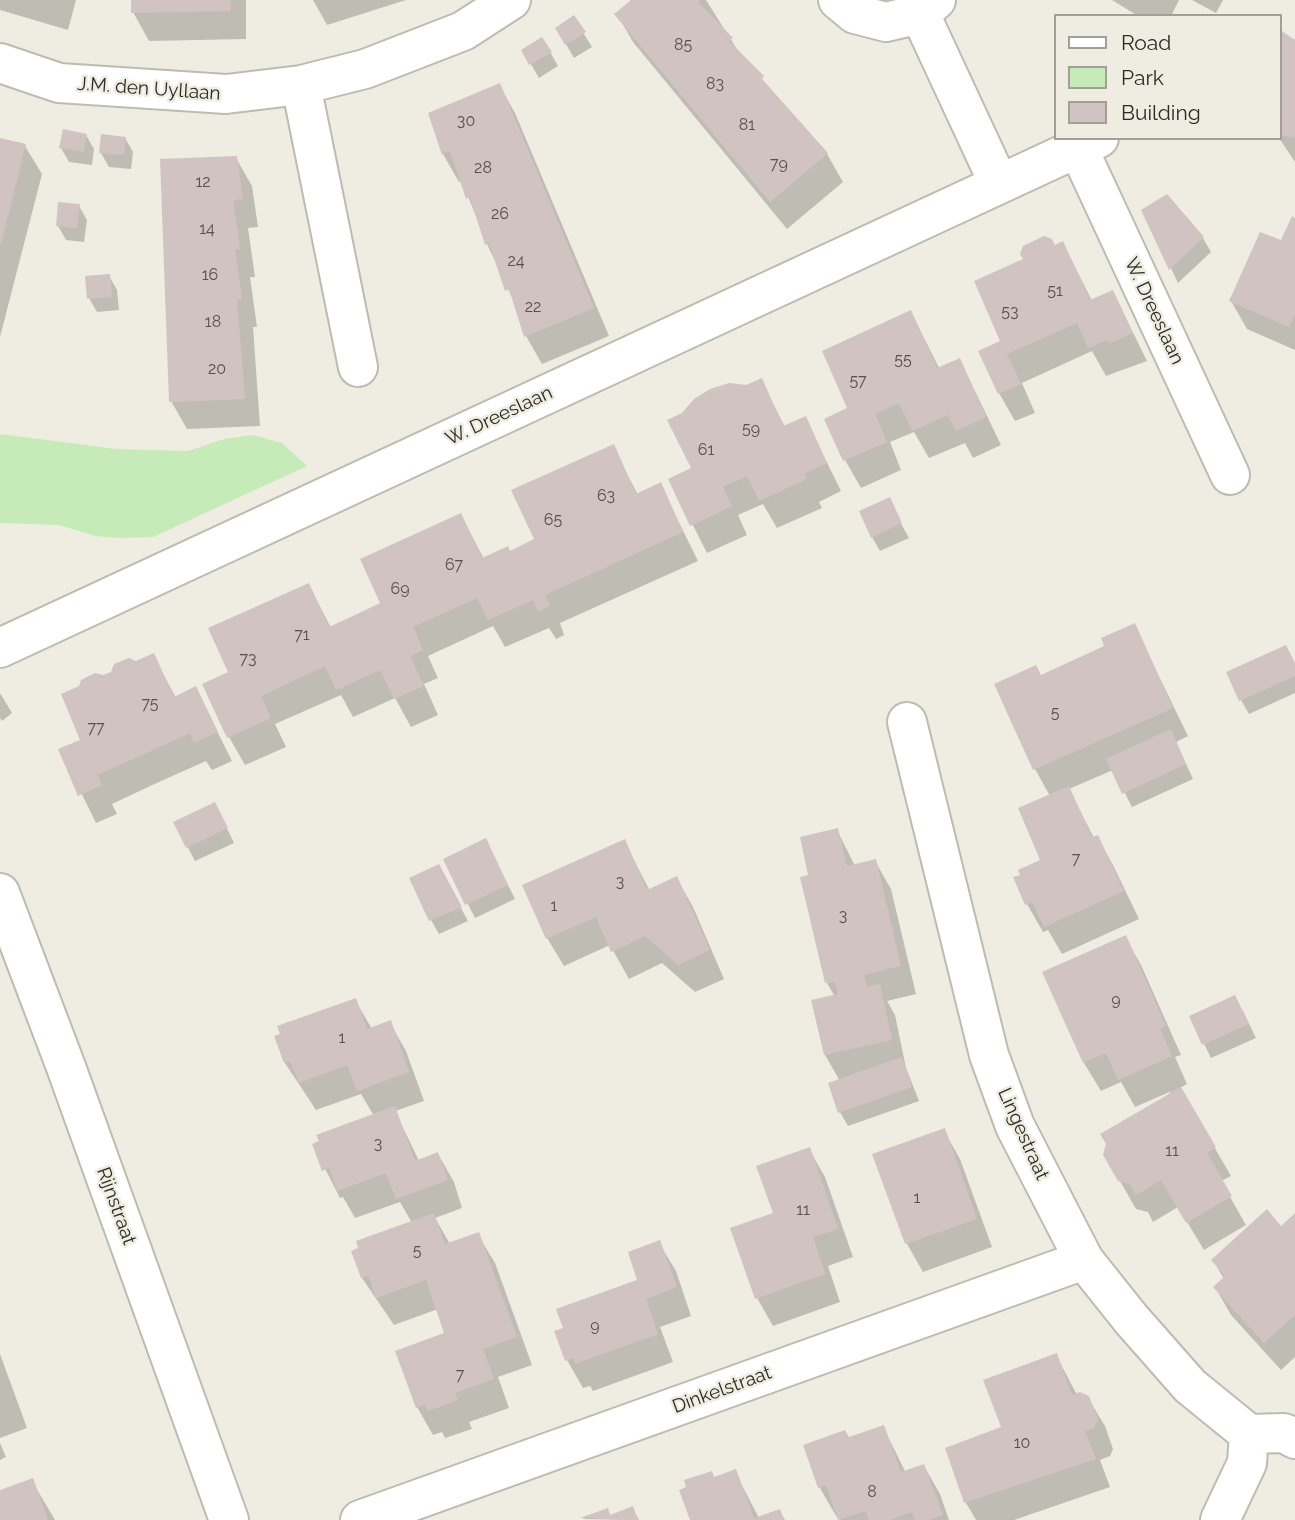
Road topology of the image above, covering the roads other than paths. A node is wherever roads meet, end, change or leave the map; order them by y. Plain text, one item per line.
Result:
1 (511, 0) edge
2 (838, 0) edge
3 (928, 7) edge
4 (0, 63) edge
5 (301, 85) junction
6 (1089, 143) edge
7 (999, 184) junction
8 (358, 367) dead end
9 (1230, 475) dead end
10 (0, 648) edge
11 (907, 722) dead end
12 (0, 893) edge
13 (1084, 1260) junction
14 (1249, 1434) junction
15 (1295, 1439) edge
16 (229, 1520) edge
17 (360, 1520) edge
18 (1220, 1520) edge

1 - 5 street, J.M. den Uyllaan
2 - 3 street
3 - 7 street
4 - 5 street, J.M. den Uyllaan
5 - 8 street
6 - 7 street, W. Dreeslaan
6 - 9 street, W. Dreeslaan
7 - 10 street, W. Dreeslaan
11 - 13 street, Lingestraat
12 - 16 street, Rijnstraat
13 - 14 street, Lingestraat
13 - 17 street, Dinkelstraat
14 - 15 street
14 - 18 street

